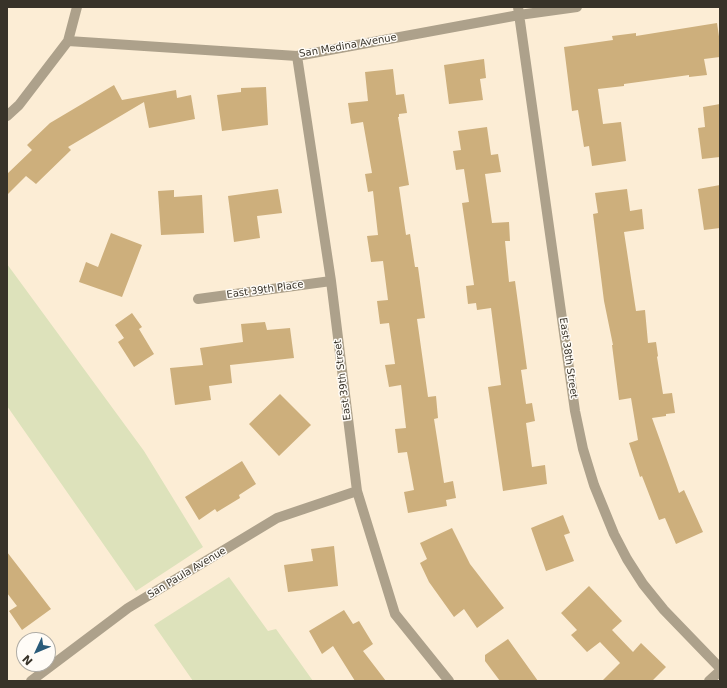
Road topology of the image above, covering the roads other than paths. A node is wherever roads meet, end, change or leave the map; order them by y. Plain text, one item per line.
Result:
1 (77, 7) edge
2 (577, 7) edge
3 (518, 11) edge
4 (68, 41) junction
5 (297, 56) junction
6 (7, 116) edge
7 (332, 281) junction
8 (198, 299) dead end
9 (356, 490) junction
10 (720, 668) edge
11 (720, 671) edge
12 (31, 681) edge
13 (449, 681) edge
14 (709, 681) edge

1 - 4 street
2 - 3 street, San Medina Avenue
3 - 5 street, San Medina Avenue
3 - 10 street, East 38th Street
4 - 5 street, San Medina Avenue
4 - 6 street
5 - 7 street, East 39th Street
7 - 8 street, East 39th Place
7 - 9 street, East 39th Street
9 - 12 street, San Paula Avenue
9 - 13 street, East 39th Street
11 - 14 street

